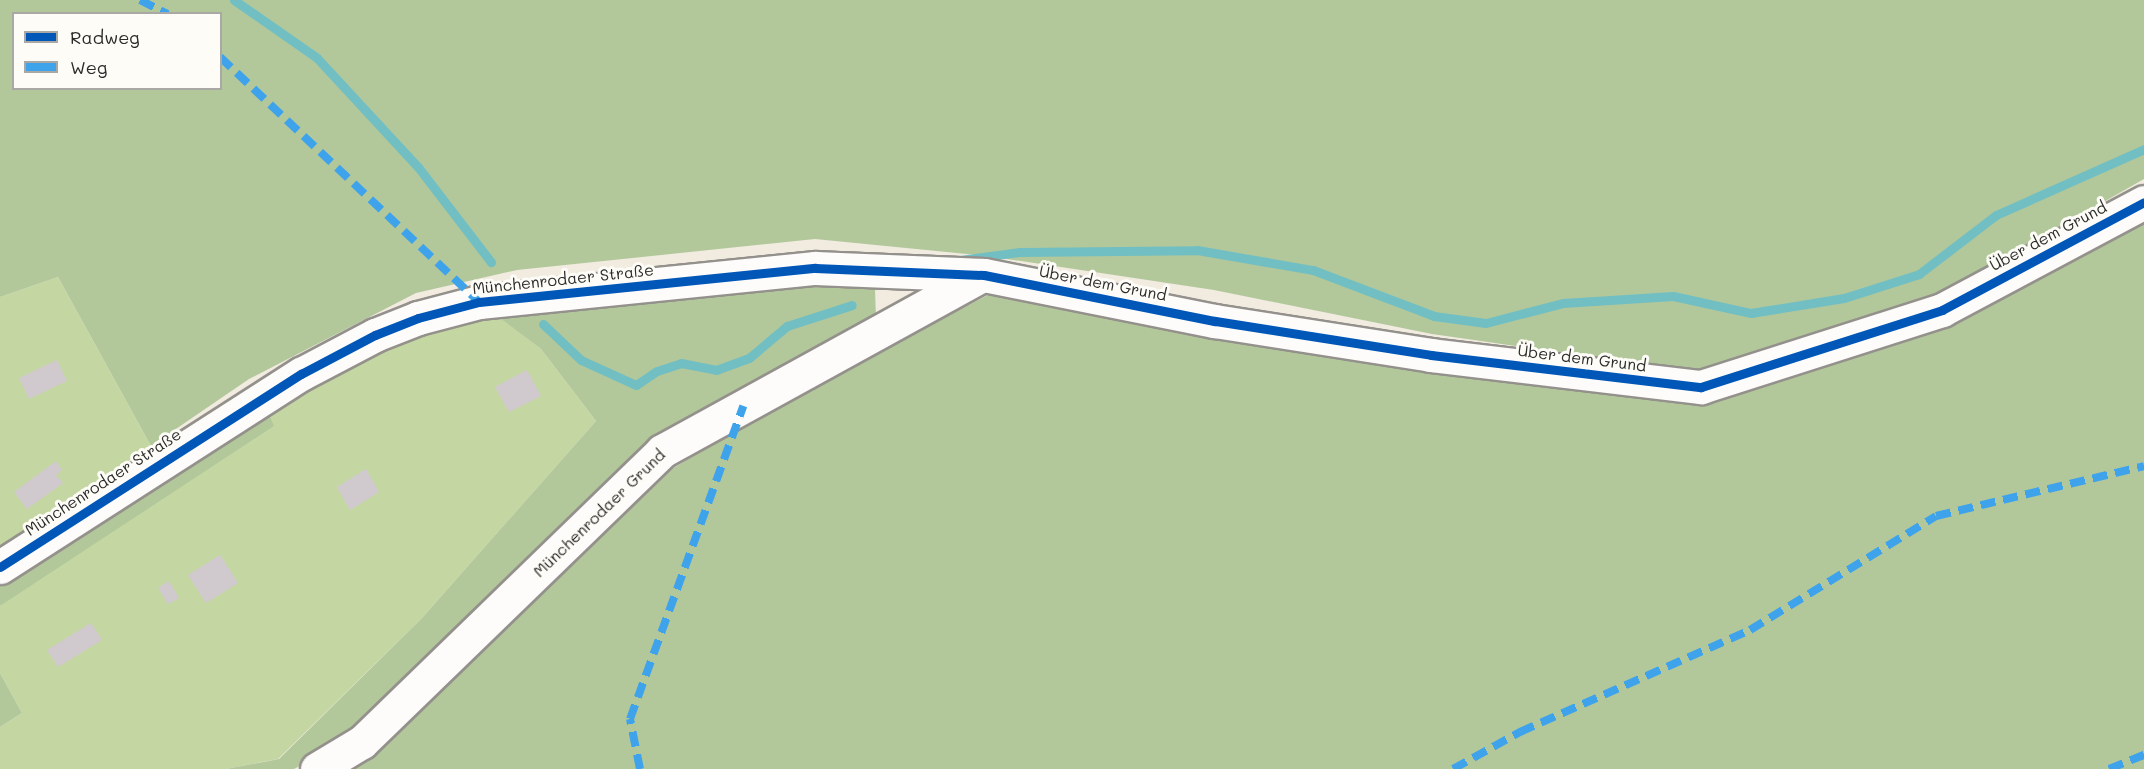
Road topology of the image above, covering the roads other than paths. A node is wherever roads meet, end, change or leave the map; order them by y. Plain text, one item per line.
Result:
1 (2144, 202) edge
2 (984, 275) junction
3 (0, 567) edge
4 (317, 769) edge

1 - 2 street, Über dem Grund
2 - 3 street, Münchenrodaer Straße
2 - 4 street, Münchenrodaer Grund

